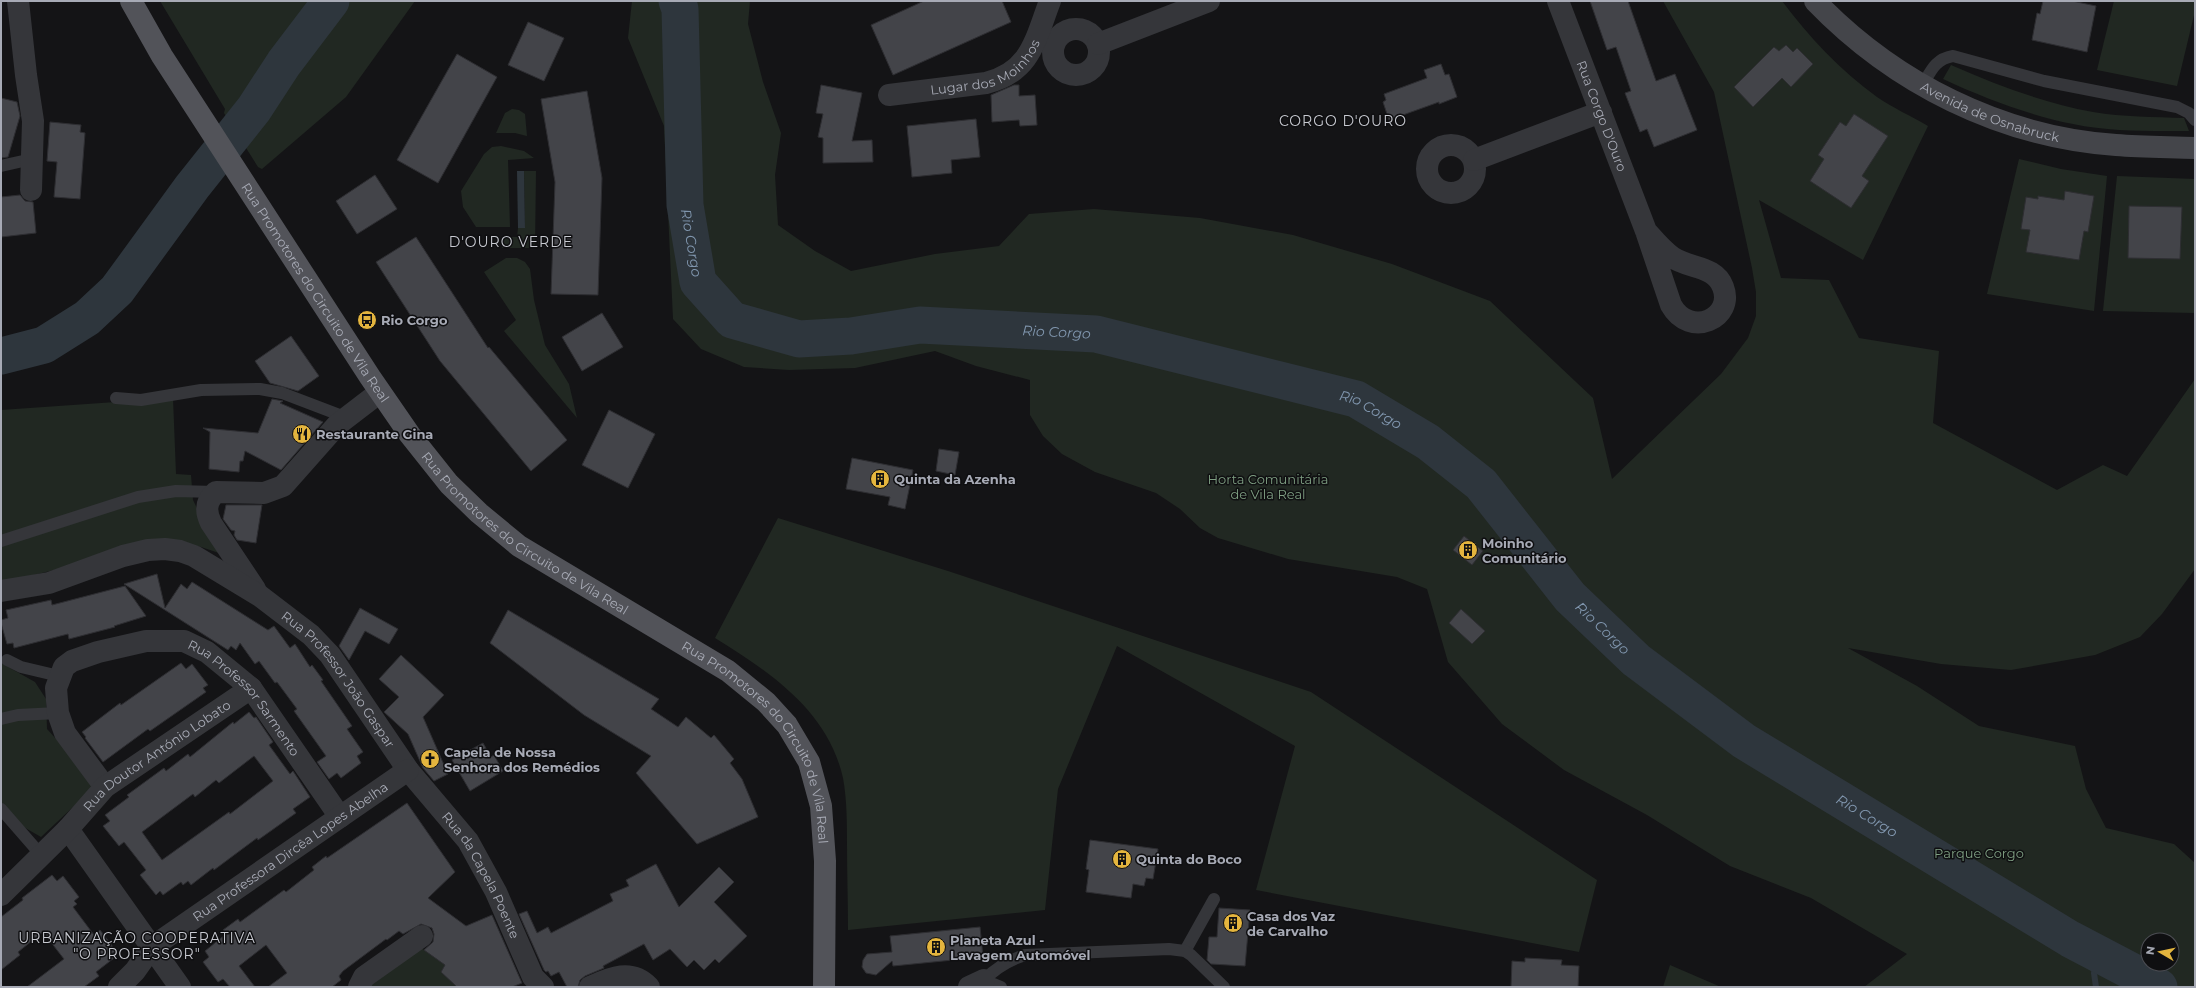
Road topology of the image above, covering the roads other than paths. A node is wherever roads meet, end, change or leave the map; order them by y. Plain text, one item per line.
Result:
1 (18, 1) edge
2 (131, 1) edge
3 (1050, 1) edge
4 (1209, 1) edge
5 (1558, 1) edge
6 (1815, 1) edge
7 (1098, 44) dead end
8 (1922, 86) junction
9 (889, 95) dead end
10 (1601, 112) junction
11 (2195, 120) edge
12 (2195, 148) edge
13 (32, 159) junction
14 (1474, 160) dead end
15 (1, 166) edge
16 (30, 190) dead end
17 (1646, 231) dead end
18 (380, 392) junction
19 (116, 398) dead end
20 (345, 418) junction
21 (216, 492) junction
22 (1, 541) edge
23 (1, 591) edge
24 (260, 596) junction
25 (7, 660) dead end
26 (59, 676) junction
27 (251, 688) junction
28 (58, 713) junction
29 (1, 719) edge
30 (408, 770) junction
31 (105, 787) junction
32 (1, 809) edge
33 (340, 817) junction
34 (68, 829) junction
35 (42, 856) junction
36 (1, 895) edge
37 (1214, 899) dead end
38 (422, 936) dead end
39 (152, 947) junction
40 (1185, 951) junction
41 (985, 985) edge
42 (119, 987) edge
43 (180, 987) edge
44 (359, 987) edge
45 (543, 987) edge
46 (590, 987) edge
47 (649, 987) edge
48 (824, 987) edge
49 (1224, 987) edge

1 - 13 street
2 - 18 main road, Rua Promotores do Circuito de Vila Real
3 - 9 street, Lugar dos Moinhos
4 - 7 street
5 - 10 street, Rua Corgo D'Ouro
6 - 8 main road, Avenida de Osnabruck
8 - 11 lane
8 - 12 main road, Avenida de Osnabruck
10 - 14 street
10 - 17 street, Rua Corgo D'Ouro
13 - 15 lane
13 - 16 street
18 - 20 street
18 - 48 main road, Rua Promotores do Circuito de Vila Real
19 - 20 lane
20 - 21 street
21 - 22 lane
21 - 24 street
23 - 24 street
24 - 30 street, Rua Professor João Gaspar
25 - 26 lane
26 - 27 street, Rua Professor Sarmento
26 - 28 street
27 - 31 street, Rua Doutor António Lobato
27 - 33 street, Rua Professor Sarmento
28 - 29 lane
28 - 31 street
30 - 33 street, Rua Professora Dircêa Lopes Abelha
30 - 45 street, Rua da Capela Poente
31 - 34 street, Rua Doutor António Lobato
32 - 35 lane
33 - 39 street, Rua Professora Dircêa Lopes Abelha
34 - 35 street, Rua Doutor António Lobato
34 - 39 street
35 - 36 street, Rua Doutor António Lobato
37 - 40 lane
38 - 44 street
39 - 42 street
39 - 43 street
40 - 41 lane
40 - 49 lane
46 - 47 street

